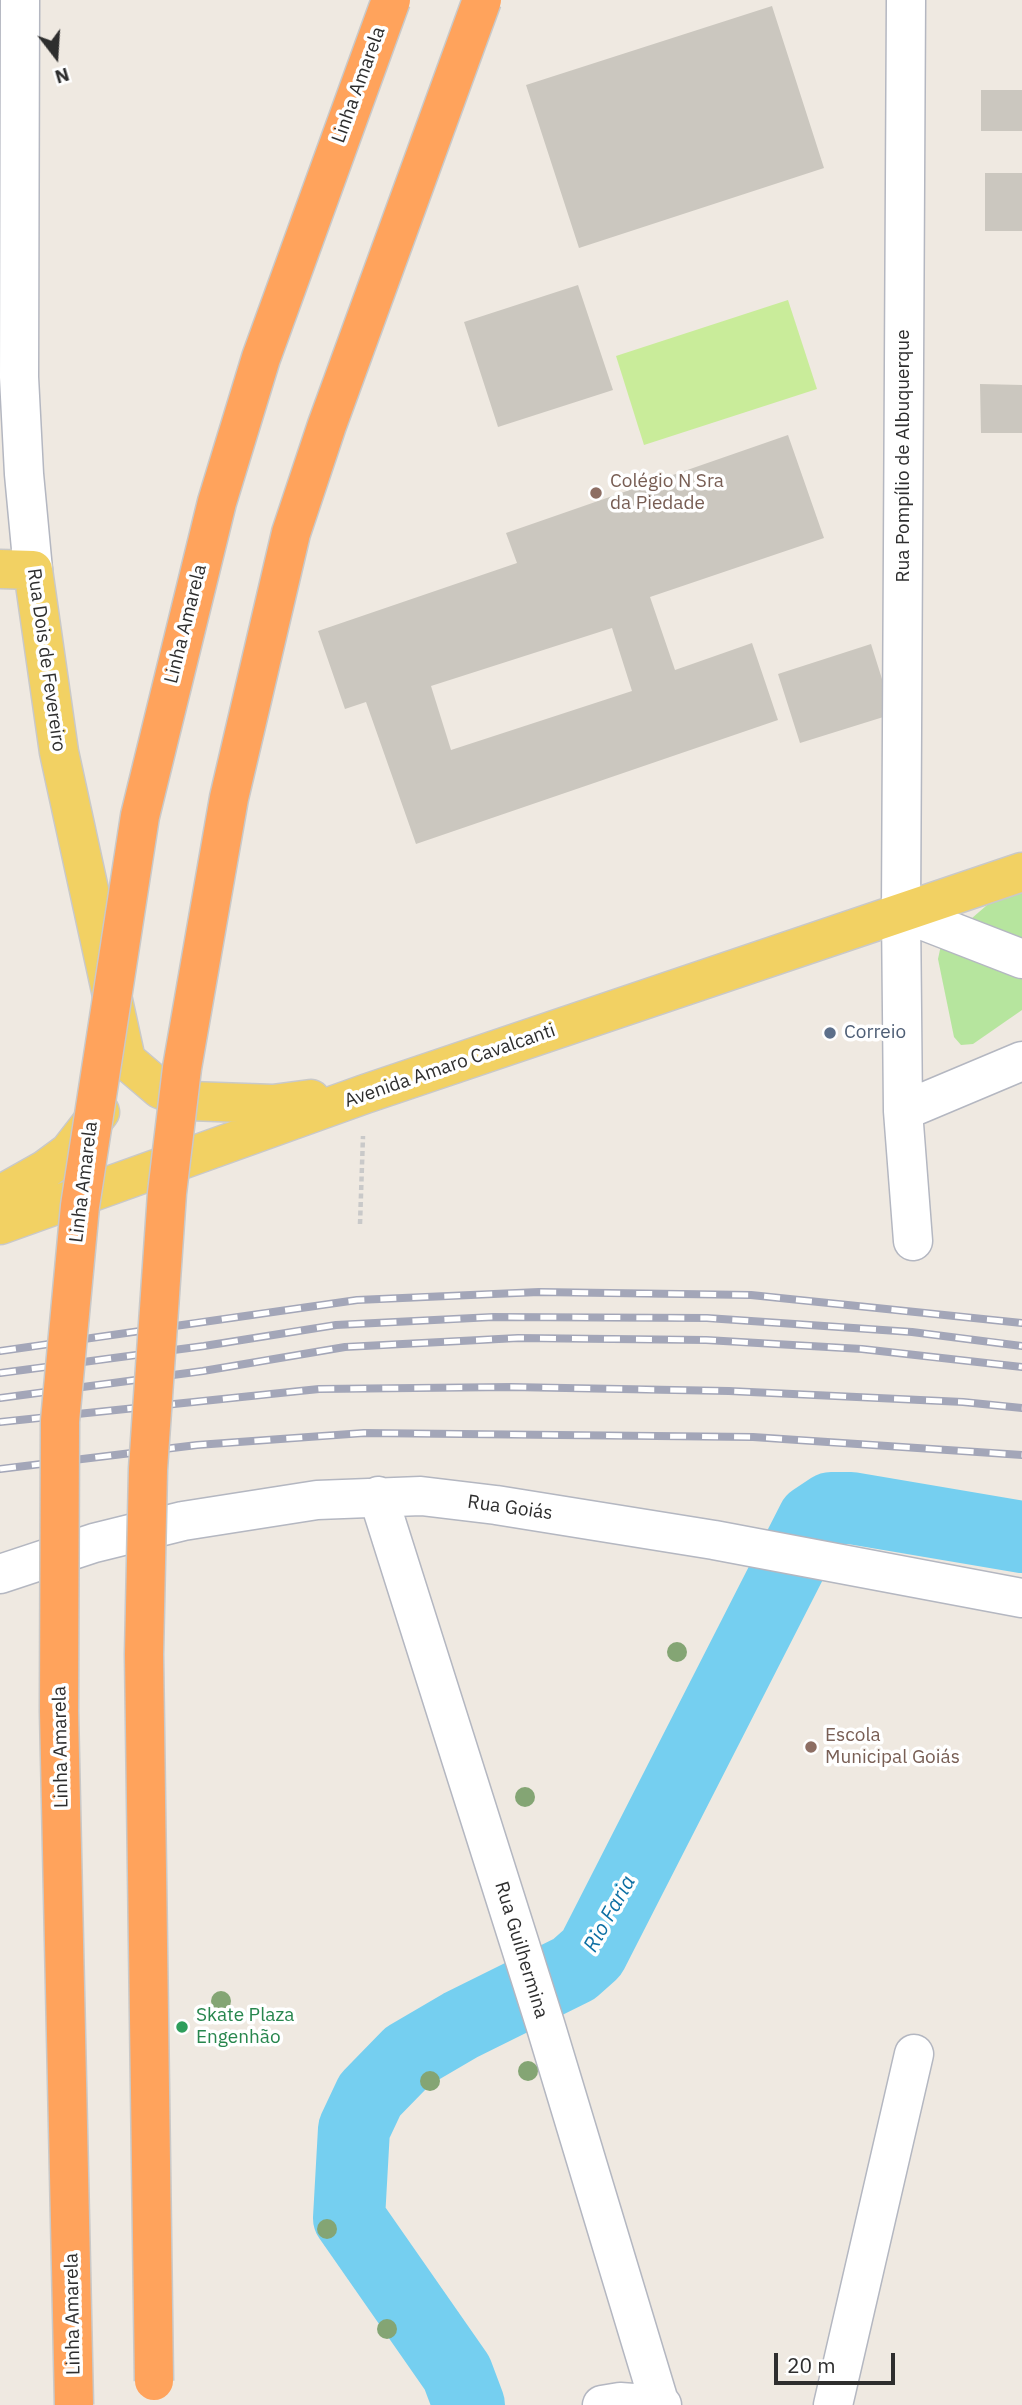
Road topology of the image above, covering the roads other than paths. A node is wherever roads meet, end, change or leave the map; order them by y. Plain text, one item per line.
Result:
1 (20, 0) edge
2 (391, 0) edge
3 (482, 0) edge
4 (906, 0) edge
5 (17, 569) edge
6 (1022, 872) edge
7 (901, 912) junction
8 (1022, 959) edge
9 (126, 1060) junction
10 (1022, 1061) edge
11 (365, 1094) junction
12 (902, 1111) junction
13 (0, 1195) edge
14 (0, 1225) edge
15 (913, 1241) dead end
16 (378, 1496) junction
17 (0, 1574) edge
18 (1022, 1598) edge
19 (914, 2054) dead end
20 (154, 2381) dead end
21 (74, 2405) edge
22 (602, 2405) edge
23 (660, 2405) edge
24 (832, 2405) edge

1 - 5 street, Rua Dois de Fevereiro
2 - 21 highway, Linha Amarela, bridge
3 - 20 highway, bridge
4 - 7 street, Rua Pompílio de Albuquerque
5 - 9 main road, Rua Dois de Fevereiro
6 - 7 main road, Avenida Amaro Cavalcanti
7 - 8 street
7 - 11 main road, Avenida Amaro Cavalcanti
7 - 12 street, Rua Pompílio de Albuquerque
9 - 11 main road
9 - 13 main road
10 - 12 street
11 - 14 main road, Avenida Amaro Cavalcanti
12 - 15 street, Rua Pompílio de Albuquerque
16 - 17 street, Rua Goiás
16 - 18 street, Rua Goiás
16 - 23 street, Rua Guilhermina
19 - 24 street
22 - 23 street

